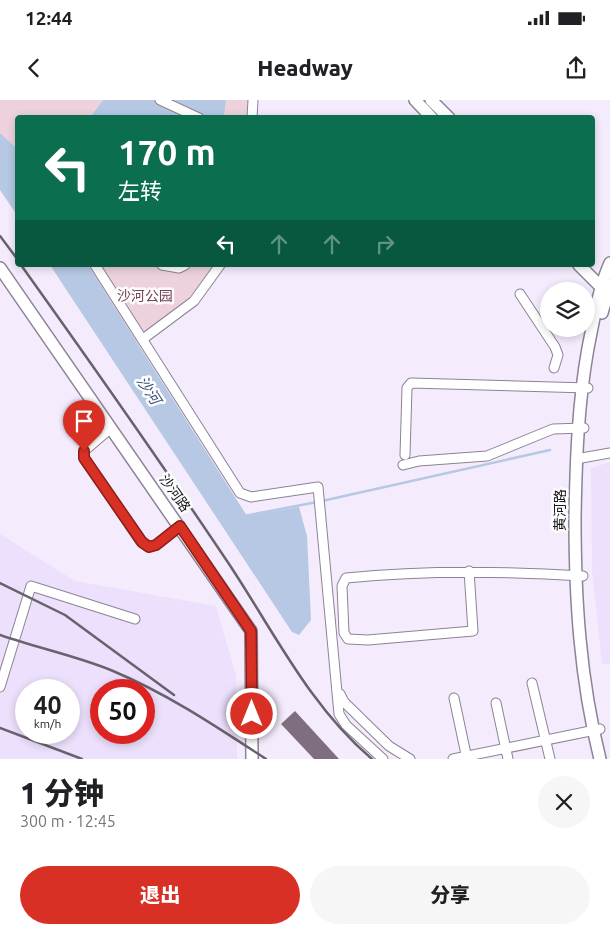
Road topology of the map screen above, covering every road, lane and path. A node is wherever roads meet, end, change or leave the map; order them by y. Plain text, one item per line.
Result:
1 (160, 100) edge
2 (253, 100) edge
3 (415, 100) edge
4 (431, 100) edge
5 (439, 109) edge
6 (192, 115) edge
7 (252, 115) edge
8 (610, 263) edge
9 (97, 267) edge
10 (219, 267) edge
11 (581, 267) edge
12 (591, 267) edge
13 (0, 268) edge
14 (607, 288) edge
15 (520, 294) dead end
16 (143, 339) junction
17 (554, 368) dead end
18 (585, 388) junction
19 (111, 428) junction
20 (581, 428) junction
21 (610, 453) edge
22 (405, 455) dead end
23 (579, 458) junction
24 (403, 465) dead end
25 (180, 526) junction
26 (469, 571) junction
27 (579, 576) junction
28 (135, 619) dead end
29 (532, 683) dead end
30 (0, 687) edge
31 (338, 689) junction
32 (454, 698) dead end
33 (496, 703) dead end
34 (597, 729) junction
35 (546, 740) junction
36 (506, 748) junction
37 (467, 758) edge
38 (252, 759) edge
39 (383, 759) edge
40 (410, 759) edge
41 (453, 759) edge
42 (508, 759) edge
43 (550, 759) edge
44 (600, 759) edge
45 (608, 759) edge

1 - 6 street
2 - 7 street
3 - 5 main road
4 - 5 main road
8 - 14 main road, 黄河路
9 - 16 street
10 - 16 street
11 - 14 main road
12 - 14 main road
13 - 19 main road, 沙河路
14 - 18 main road, 黄河路
15 - 17 street
16 - 31 street
18 - 20 main road, 黄河路
18 - 22 street
19 - 25 main road, 沙河路
19 - 25 street
20 - 23 main road, 黄河路
20 - 24 street
21 - 23 street
23 - 27 main road, 黄河路
25 - 38 main road, 沙河路
26 - 26 street
26 - 27 street
27 - 34 main road, 黄河路
28 - 30 street
29 - 35 street
31 - 39 street
31 - 40 street
32 - 37 street
33 - 36 street
34 - 35 street
34 - 44 main road, 黄河路
34 - 45 main road, 黄河路
35 - 36 street
35 - 43 street
36 - 37 street
36 - 42 street
37 - 41 street

